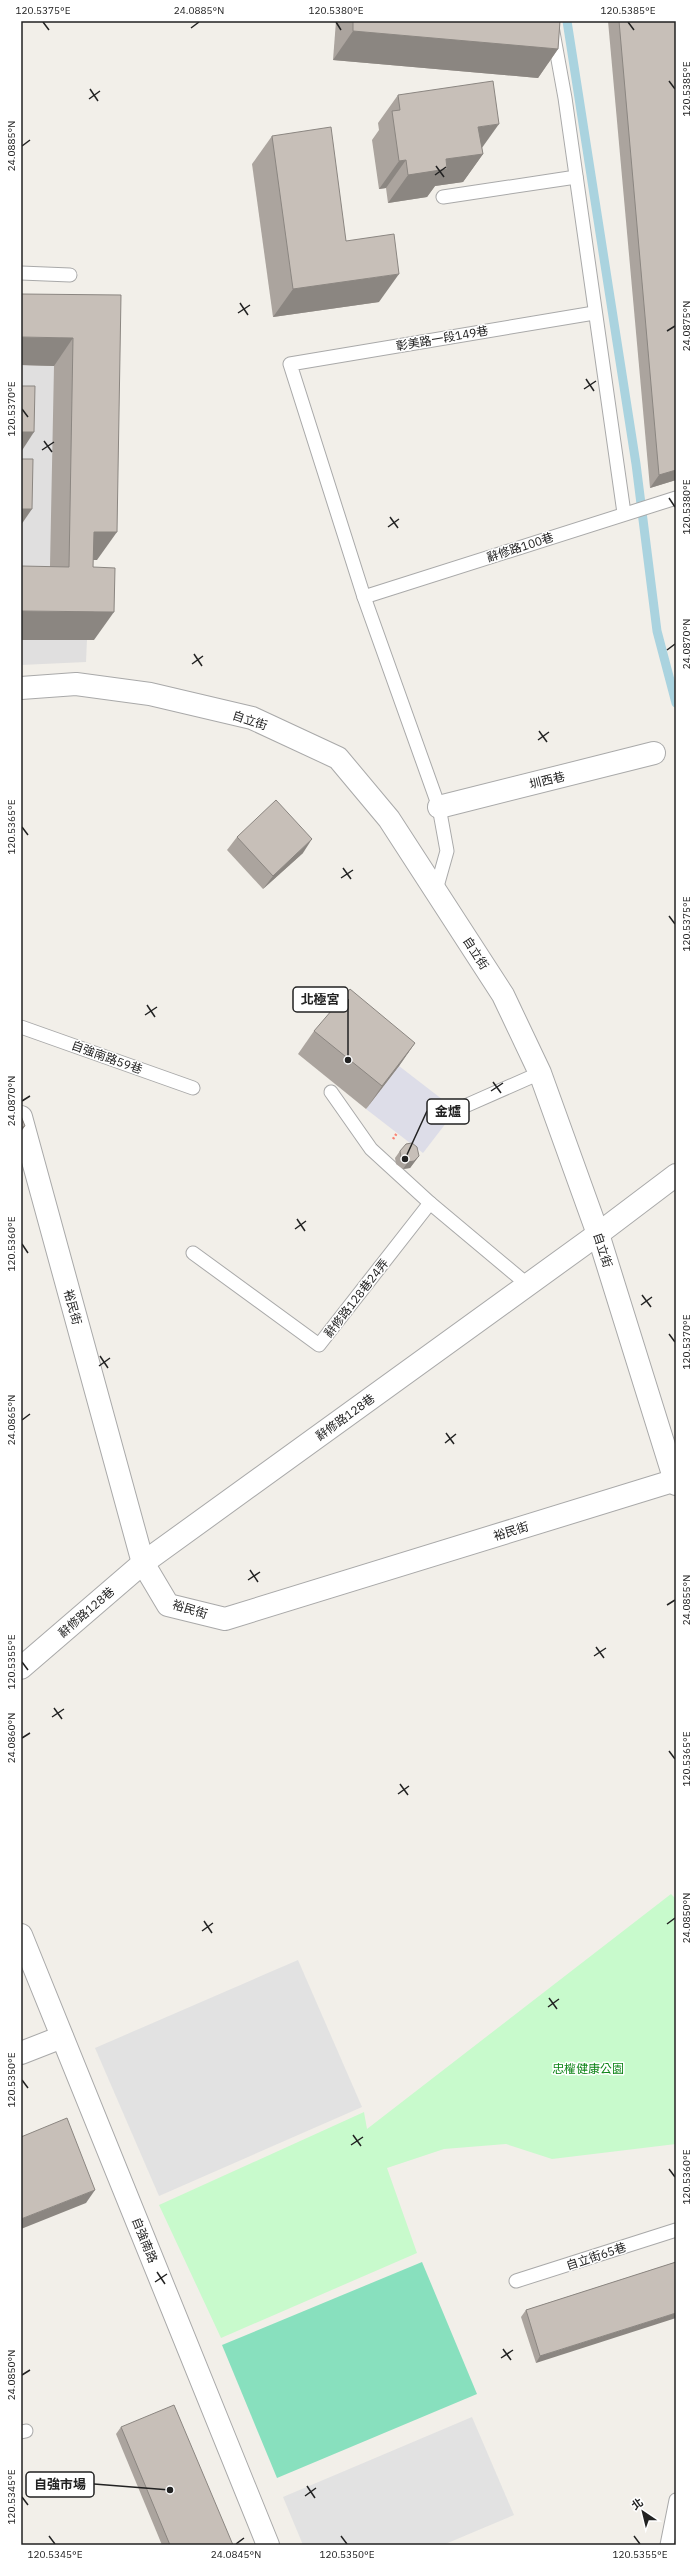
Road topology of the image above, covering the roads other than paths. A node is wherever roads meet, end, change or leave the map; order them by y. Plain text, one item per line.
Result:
1 (551, 21) edge
2 (576, 177) junction
3 (443, 197) edge
4 (21, 273) edge
5 (70, 275) dead end
6 (594, 313) junction
7 (676, 498) edge
8 (624, 513) junction
9 (364, 597) junction
10 (21, 688) edge
11 (654, 753) dead end
12 (439, 807) junction
13 (436, 890) junction
14 (21, 1027) edge
15 (540, 1073) junction
16 (193, 1088) dead end
17 (332, 1092) dead end
18 (456, 1110) dead end
19 (21, 1117) edge
20 (676, 1175) edge
21 (430, 1203) junction
22 (598, 1234) junction
23 (193, 1253) dead end
24 (528, 1285) junction
25 (676, 1481) edge
26 (143, 1563) junction
27 (21, 1668) edge
28 (21, 1935) edge
29 (62, 2037) junction
30 (21, 2053) edge
31 (676, 2230) edge
32 (516, 2281) dead end
33 (676, 2500) edge
34 (268, 2545) edge
35 (668, 2545) edge

1 - 2 lane
2 - 3 lane
2 - 6 lane
4 - 5 lane
6 - 8 lane
6 - 9 lane, 彰美路一段149巷
7 - 8 lane, 辭修路100巷
8 - 9 lane, 辭修路100巷
9 - 12 lane
10 - 13 street, 自立街
11 - 12 street, 圳西巷
12 - 13 lane
13 - 15 street, 自立街
14 - 16 lane, 自強南路59巷
15 - 18 lane
15 - 22 street, 自立街
17 - 21 lane
19 - 26 street, 裕民街
20 - 22 street, 辭修路128巷
21 - 23 lane, 辭修路128巷24弄
21 - 24 lane
22 - 24 street, 辭修路128巷
22 - 25 street, 自立街
24 - 26 street, 辭修路128巷
25 - 26 street, 裕民街
26 - 27 street, 辭修路128巷
28 - 29 street, 自強南路
29 - 30 street
29 - 34 street, 自強南路
31 - 32 lane, 自立街65巷
33 - 35 lane

